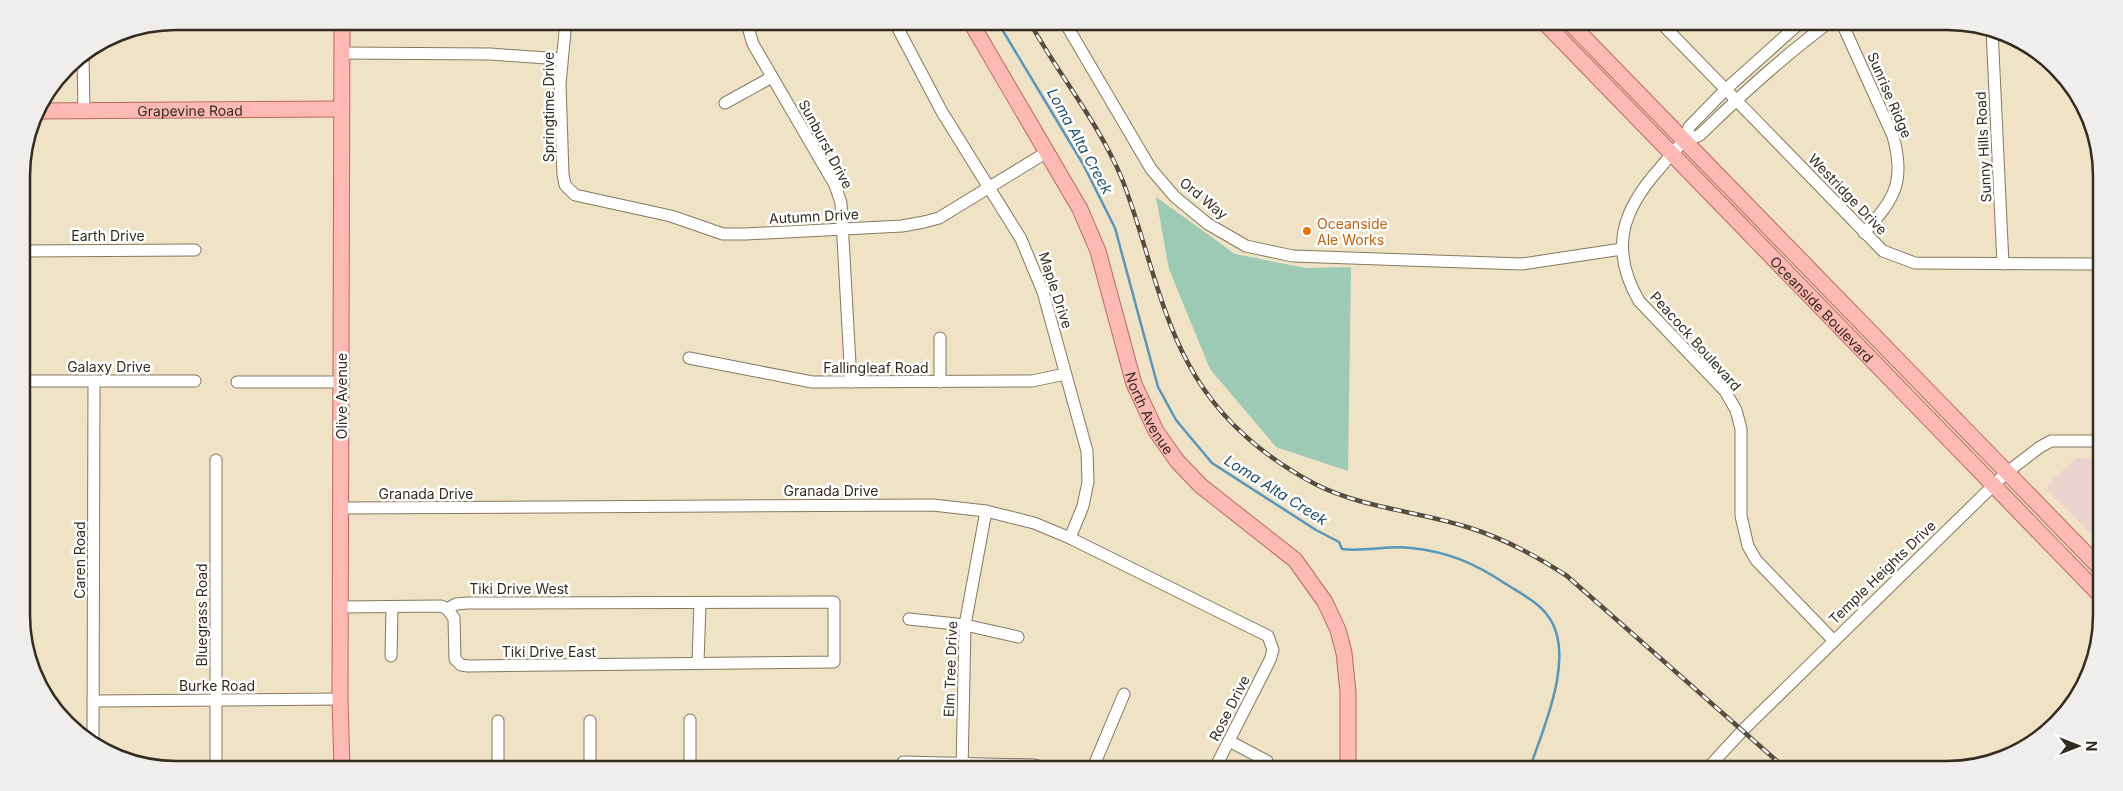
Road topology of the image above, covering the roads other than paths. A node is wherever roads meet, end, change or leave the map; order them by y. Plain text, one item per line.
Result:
1 (342, 30) edge
2 (565, 30) edge
3 (749, 30) edge
4 (899, 30) edge
5 (975, 30) edge
6 (1069, 30) edge
7 (1551, 30) edge
8 (1577, 30) edge
9 (1668, 30) edge
10 (1792, 30) edge
11 (1819, 30) edge
12 (1845, 30) edge
13 (1992, 38) edge
14 (342, 53) junction
15 (561, 59) junction
16 (84, 63) edge
17 (772, 77) junction
18 (1726, 89) junction
19 (1736, 100) junction
20 (725, 103) dead end
21 (342, 109) junction
22 (46, 111) edge
23 (84, 111) junction
24 (1686, 141) junction
25 (1047, 152) junction
26 (1671, 155) junction
27 (988, 186) junction
28 (570, 192) joint
29 (843, 229) junction
30 (1864, 233) junction
31 (1622, 249) junction
32 (195, 250) dead end
33 (30, 251) edge
34 (2003, 264) junction
35 (2093, 264) edge
36 (940, 338) dead end
37 (689, 358) dead end
38 (1065, 374) junction
39 (30, 381) edge
40 (94, 381) junction
41 (195, 381) dead end
42 (237, 382) dead end
43 (341, 382) junction
44 (850, 382) junction
45 (940, 382) junction
46 (2093, 440) edge
47 (216, 460) dead end
48 (2006, 473) junction
49 (1993, 485) junction
50 (341, 508) junction
51 (986, 511) junction
52 (1070, 538) junction
53 (2093, 561) edge
54 (2093, 588) edge
55 (700, 603) junction
56 (341, 607) junction
57 (392, 607) junction
58 (447, 609) junction
59 (909, 619) dead end
60 (965, 625) junction
61 (1018, 637) dead end
62 (1834, 641) junction
63 (391, 656) dead end
64 (1270, 660) joint
65 (698, 664) junction
66 (1124, 694) dead end
67 (340, 699) junction
68 (216, 700) junction
69 (93, 701) junction
70 (498, 720) dead end
71 (590, 720) dead end
72 (690, 720) dead end
73 (93, 735) edge
74 (1229, 741) junction
75 (216, 761) edge
76 (342, 761) edge
77 (498, 761) edge
78 (590, 761) edge
79 (690, 761) edge
80 (962, 761) edge
81 (1096, 761) edge
82 (1219, 761) edge
83 (1267, 761) dead end
84 (1348, 761) edge
85 (1715, 761) edge

1 - 14 main road, Olive Avenue
2 - 15 street, Springtime Drive
3 - 17 street, Sunburst Drive
4 - 27 street, Maple Drive
5 - 25 main road, North Avenue
6 - 31 street, Ord Way
7 - 26 main road, Oceanside Boulevard
8 - 24 main road, Oceanside Boulevard
9 - 18 street, Westridge Drive
10 - 18 street, Peacock Boulevard
11 - 19 street, Peacock Boulevard
12 - 30 street, Sunrise Ridge
13 - 34 street, Sunny Hills Road
14 - 15 street
14 - 21 main road, Olive Avenue
15 - 28 street, Springtime Drive
16 - 23 street
17 - 20 street
17 - 29 street, Sunburst Drive
18 - 19 street, Westridge Drive
18 - 24 street, Peacock Boulevard
19 - 24 street, Peacock Boulevard
19 - 30 street, Westridge Drive
21 - 23 main road, Grapevine Road
21 - 43 main road, Olive Avenue
22 - 23 main road, Grapevine Road
24 - 26 street, Peacock Boulevard
24 - 48 main road, Oceanside Boulevard
25 - 27 street, Autumn Drive
25 - 84 main road, North Avenue
26 - 31 street, Peacock Boulevard
26 - 49 main road, Oceanside Boulevard
27 - 29 street, Autumn Drive
27 - 38 street, Maple Drive
28 - 29 street, Autumn Drive
29 - 44 street, Sunburst Drive
30 - 34 street, Westridge Drive
31 - 62 street, Peacock Boulevard
32 - 33 street, Earth Drive
34 - 35 street, Westridge Drive
36 - 45 street
37 - 44 street, Fallingleaf Road
38 - 45 street, Fallingleaf Road
38 - 52 street, Maple Drive
39 - 40 street, Galaxy Drive
40 - 41 street, Galaxy Drive
40 - 69 street, Caren Road
42 - 43 street
43 - 50 main road, Olive Avenue
44 - 45 street, Fallingleaf Road
46 - 48 street, Temple Heights Drive
47 - 68 street, Bluegrass Road
48 - 49 street, Temple Heights Drive
48 - 53 main road, Oceanside Boulevard
49 - 54 main road, Oceanside Boulevard
49 - 62 street, Temple Heights Drive
50 - 51 street, Granada Drive
50 - 56 main road, Olive Avenue
51 - 52 street, Granada Drive
51 - 60 street, Elm Tree Drive
52 - 64 street, Granada Drive
55 - 58 street, Tiki Drive West
55 - 65 street
55 - 65 street, Tiki Drive West
56 - 57 street, Tiki Drive West
56 - 67 main road, Olive Avenue
57 - 58 street, Tiki Drive West
57 - 63 street
58 - 65 street, Tiki Drive East
59 - 60 street
60 - 61 street
60 - 80 street, Elm Tree Drive
62 - 85 street, Temple Heights Drive
64 - 74 street, Rose Drive
66 - 81 street
67 - 68 street, Burke Road
67 - 76 main road, Olive Avenue
68 - 69 street, Burke Road
68 - 75 street, Bluegrass Road
69 - 73 street, Caren Road
70 - 77 street
71 - 78 street
72 - 79 street
74 - 82 street, Rose Drive
74 - 83 street

